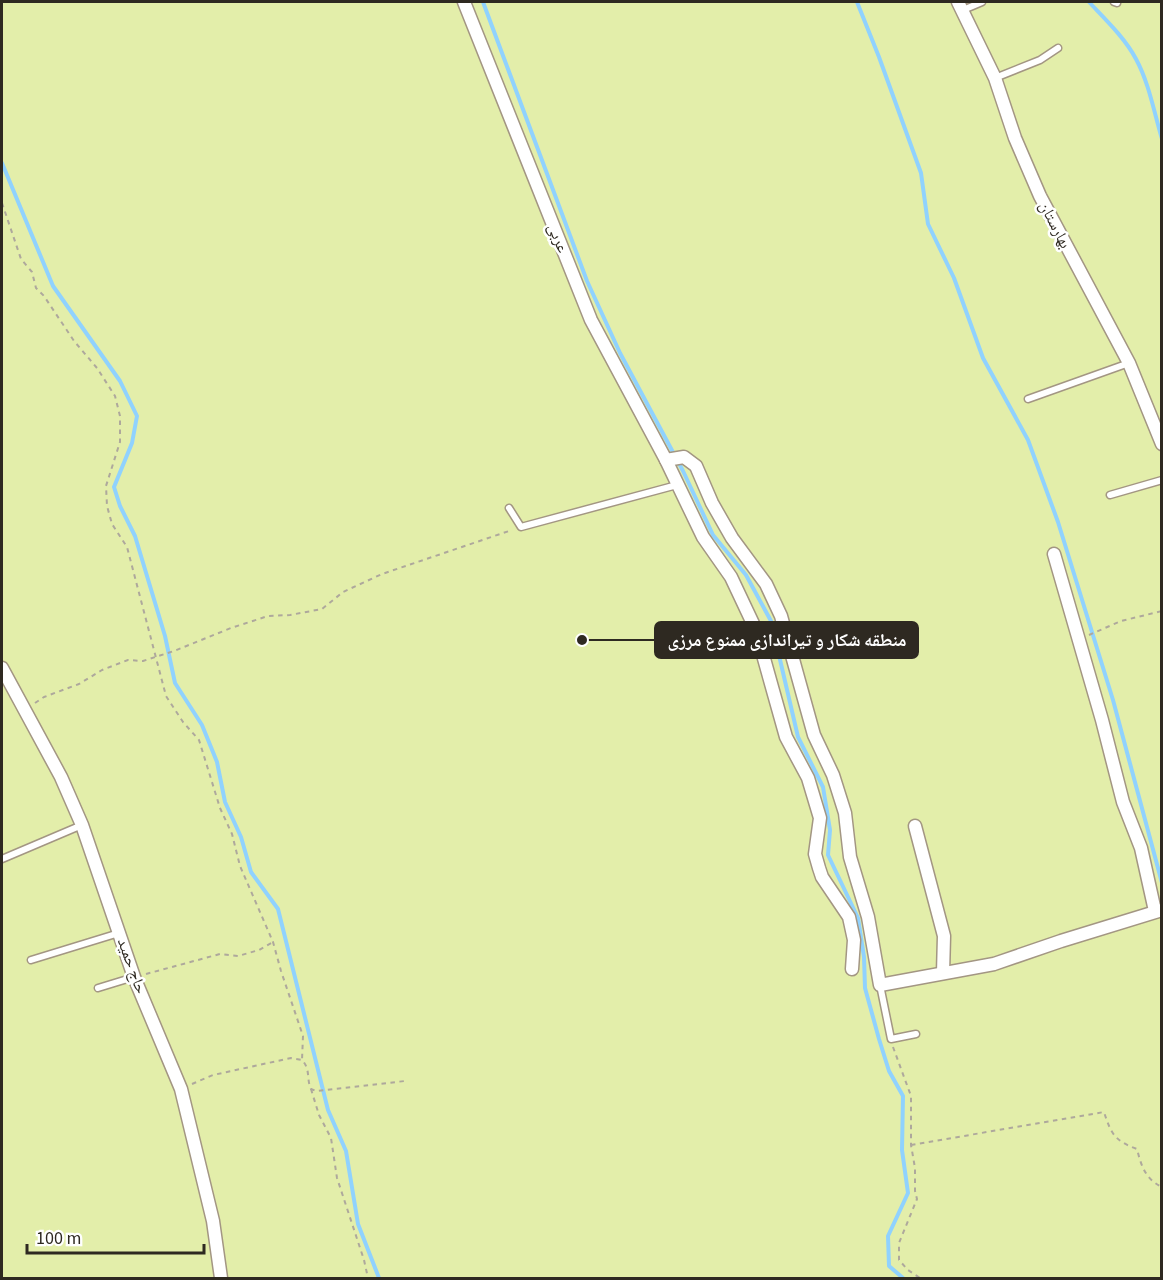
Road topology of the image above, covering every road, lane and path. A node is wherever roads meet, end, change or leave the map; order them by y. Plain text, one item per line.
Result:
1 (464, 2) edge
2 (982, 2) edge
3 (960, 6) edge
4 (1058, 48) dead end
5 (995, 78) junction
6 (2, 203) edge
7 (1129, 363) junction
8 (1028, 399) dead end
9 (1161, 444) edge
10 (674, 459) junction
11 (1161, 480) edge
12 (677, 485) junction
13 (1110, 495) dead end
14 (509, 508) dead end
15 (521, 527) junction
16 (1054, 554) dead end
17 (1161, 611) edge
18 (1086, 636) dead end
19 (157, 657) junction
20 (2, 668) edge
21 (25, 710) junction
22 (82, 825) junction
23 (915, 826) dead end
24 (2, 859) edge
25 (1159, 910) edge
26 (120, 932) junction
27 (273, 942) junction
28 (32, 960) dead end
29 (852, 969) dead end
30 (943, 974) junction
31 (134, 977) junction
32 (880, 985) junction
33 (98, 988) dead end
34 (916, 1034) dead end
35 (891, 1039) junction
36 (302, 1060) junction
37 (405, 1081) dead end
38 (181, 1089) junction
39 (311, 1089) junction
40 (911, 1145) junction
41 (1161, 1187) edge
42 (221, 1278) edge
43 (369, 1278) edge
44 (920, 1278) edge

1 - 10 street, عربی
2 - 3 lane
3 - 5 street, بهارستان
4 - 5 lane
5 - 7 street, بهارستان
6 - 19 path
7 - 8 lane
7 - 9 street, بهارستان
10 - 12 street
10 - 32 street
11 - 13 lane
12 - 15 lane
12 - 29 street
14 - 15 lane
15 - 19 path
16 - 25 street
17 - 18 path
19 - 21 path
19 - 27 path
20 - 21 street, حاج حمید
21 - 22 street, حاج حمید
22 - 24 lane
22 - 26 street, حاج حمید
23 - 30 street
25 - 30 street
26 - 28 lane
26 - 31 street, حاج حمید
27 - 31 path
27 - 36 path
30 - 32 street
31 - 33 lane
31 - 38 street, حاج حمید
32 - 35 lane
34 - 35 lane
35 - 40 path
36 - 38 path
36 - 39 path
37 - 39 path
38 - 42 street, حاج حمید
39 - 43 path
40 - 41 path
40 - 44 path

